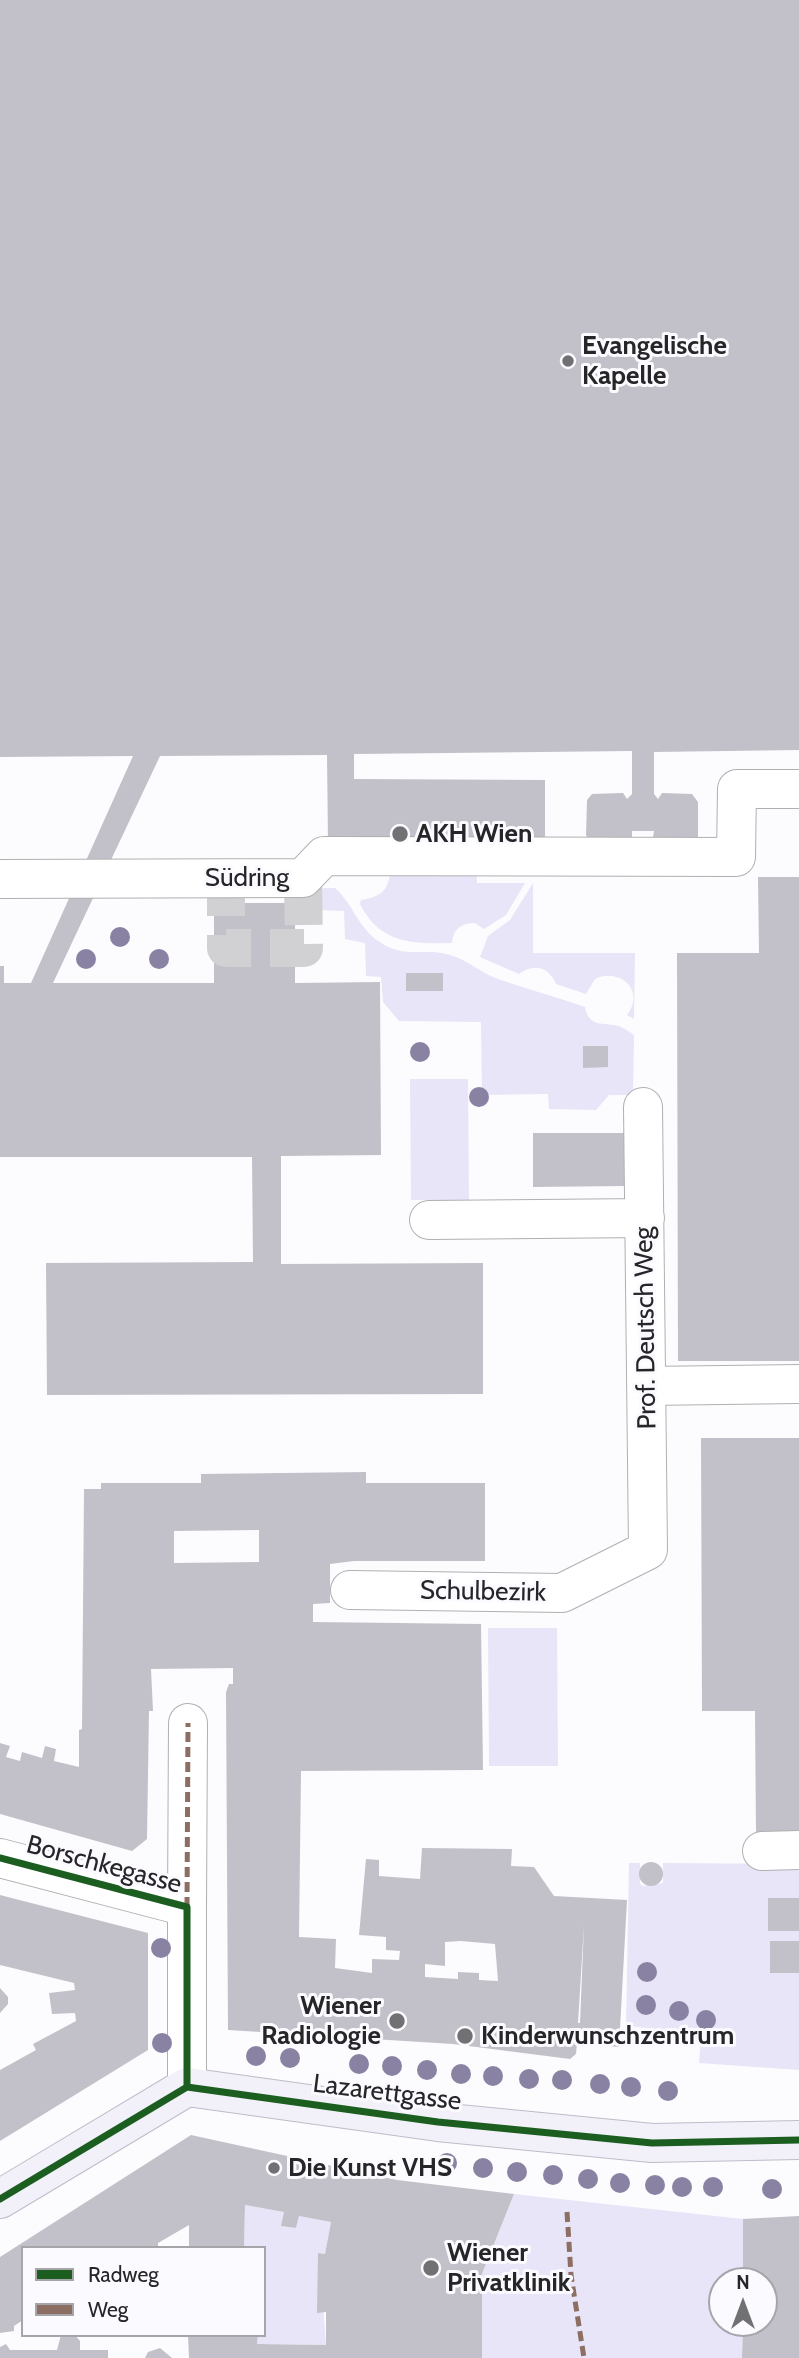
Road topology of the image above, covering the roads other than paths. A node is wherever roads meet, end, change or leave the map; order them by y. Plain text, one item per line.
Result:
1 (799, 789) edge
2 (0, 878) edge
3 (643, 1107) dead end
4 (645, 1218) junction
5 (429, 1220) dead end
6 (799, 1384) edge
7 (646, 1386) junction
8 (648, 1549) joint
9 (350, 1590) dead end
10 (188, 1723) dead end
11 (0, 1858) edge
12 (187, 1907) junction
13 (187, 2087) junction
14 (799, 2140) edge
15 (0, 2199) edge

1 - 2 street, Südring
3 - 4 street, Prof. Deutsch Weg
4 - 5 street
4 - 7 street, Prof. Deutsch Weg
6 - 7 street
7 - 8 street, Prof. Deutsch Weg
8 - 9 street, Schulbezirk
10 - 12 street
11 - 12 street, Borschkegasse
12 - 13 street, Borschkegasse
13 - 14 main road, Lazarettgasse
13 - 15 main road

